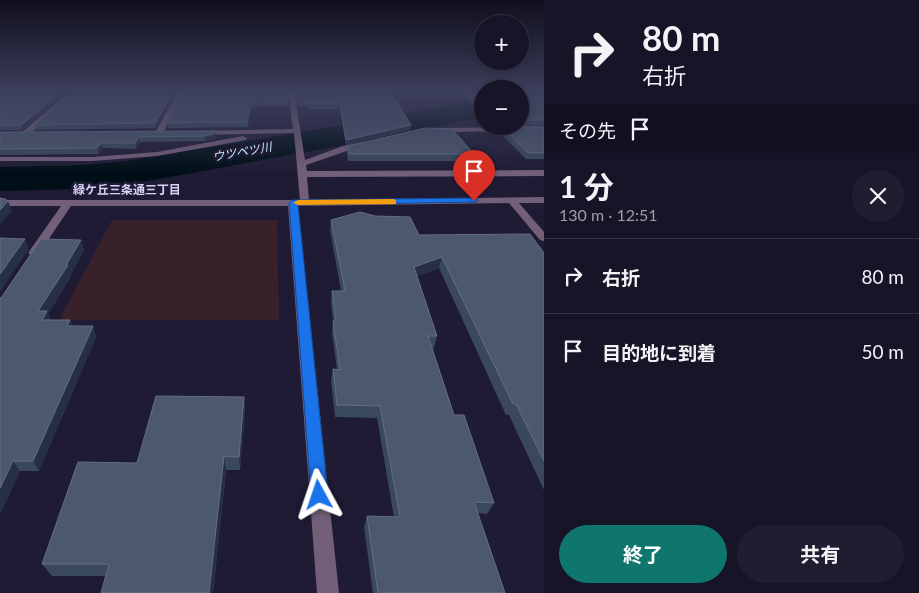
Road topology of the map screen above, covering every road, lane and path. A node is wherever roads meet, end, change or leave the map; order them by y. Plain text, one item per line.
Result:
1 (40, 119) edge
2 (167, 119) edge
3 (294, 119) edge
4 (544, 129) edge
5 (432, 131) edge
6 (271, 132) junction
7 (150, 133) edge
8 (160, 133) junction
9 (169, 133) edge
10 (187, 133) edge
11 (296, 133) junction
12 (34, 134) edge
13 (372, 143) edge
14 (0, 159) edge
15 (302, 159) junction
16 (544, 173) edge
17 (303, 174) junction
18 (512, 200) junction
19 (544, 200) edge
20 (0, 203) edge
21 (68, 203) junction
22 (299, 203) junction
23 (544, 238) edge
24 (26, 265) edge
25 (328, 593) edge

1 - 12 street
2 - 8 street
3 - 11 street
4 - 5 street
6 - 10 street
6 - 11 street
6 - 14 street
7 - 8 street
8 - 9 street
11 - 15 street
13 - 15 street
15 - 17 street
16 - 17 street
17 - 22 street
18 - 19 street
18 - 22 street
18 - 23 street
20 - 21 street
21 - 22 street
21 - 24 street
22 - 25 street

